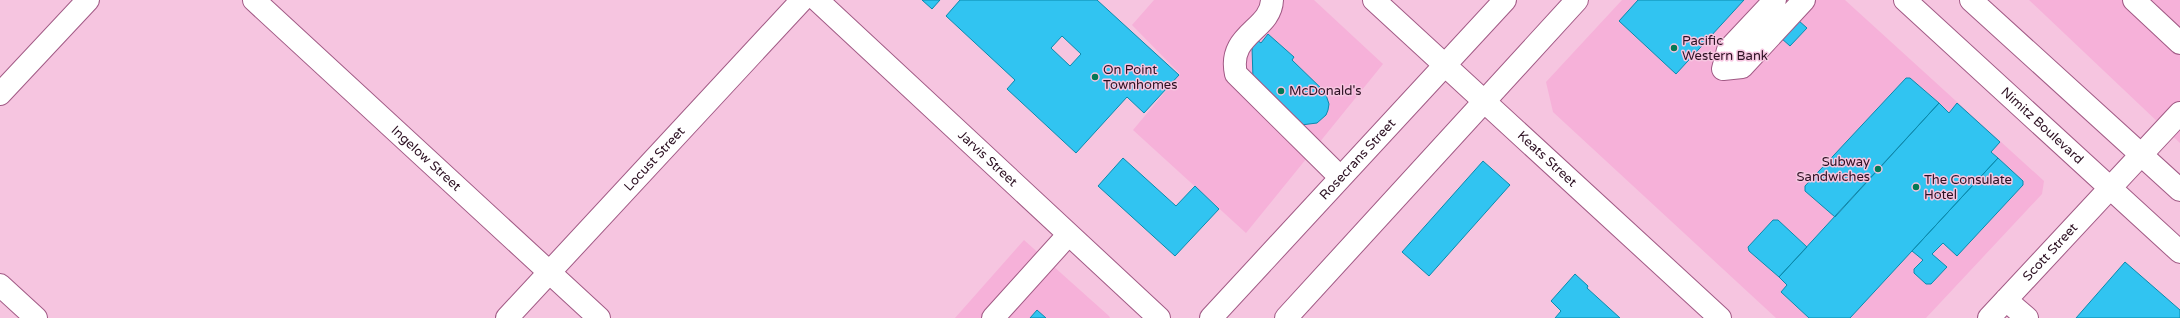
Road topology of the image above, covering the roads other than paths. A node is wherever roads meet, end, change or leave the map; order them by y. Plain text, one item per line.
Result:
1 (88, 0) edge
2 (254, 0) edge
3 (802, 0) edge
4 (817, 0) edge
5 (1272, 0) edge
6 (1374, 0) edge
7 (1505, 0) edge
8 (1577, 0) edge
9 (1774, 0) edge
10 (1805, 0) edge
11 (1905, 0) edge
12 (1971, 0) edge
13 (2134, 0) edge
14 (2180, 43) edge
15 (1445, 65) junction
16 (0, 94) edge
17 (1485, 101) junction
18 (2180, 113) edge
19 (2142, 154) junction
20 (1340, 177) junction
21 (2112, 187) junction
22 (2180, 190) edge
23 (1068, 235) junction
24 (2180, 252) edge
25 (549, 273) junction
26 (0, 285) edge
27 (2006, 300) junction
28 (36, 318) edge
29 (507, 318) edge
30 (599, 318) edge
31 (993, 318) edge
32 (1159, 318) edge
33 (1211, 318) edge
34 (1286, 318) edge
35 (1720, 318) edge
36 (1989, 318) edge
37 (2027, 318) edge

1 - 16 street
2 - 25 street, Ingelow Street
3 - 25 street, Locust Street
4 - 23 street, Jarvis Street
5 - 20 street
6 - 15 street, Keats Street
7 - 15 street, Rosecrans Street
8 - 17 street
9 - 10 street
11 - 21 street, Nimitz Boulevard
12 - 19 street
13 - 14 street
15 - 17 street, Keats Street
15 - 20 street, Rosecrans Street
17 - 34 street
17 - 35 street, Keats Street
18 - 19 street, Scott Street
19 - 21 street, Scott Street
19 - 22 street
20 - 33 street, Rosecrans Street
21 - 24 street, Nimitz Boulevard
21 - 27 street, Scott Street
23 - 31 street
23 - 32 street, Jarvis Street
25 - 29 street, Locust Street
25 - 30 street, Ingelow Street
26 - 28 street
27 - 36 street, Scott Street
27 - 37 street

